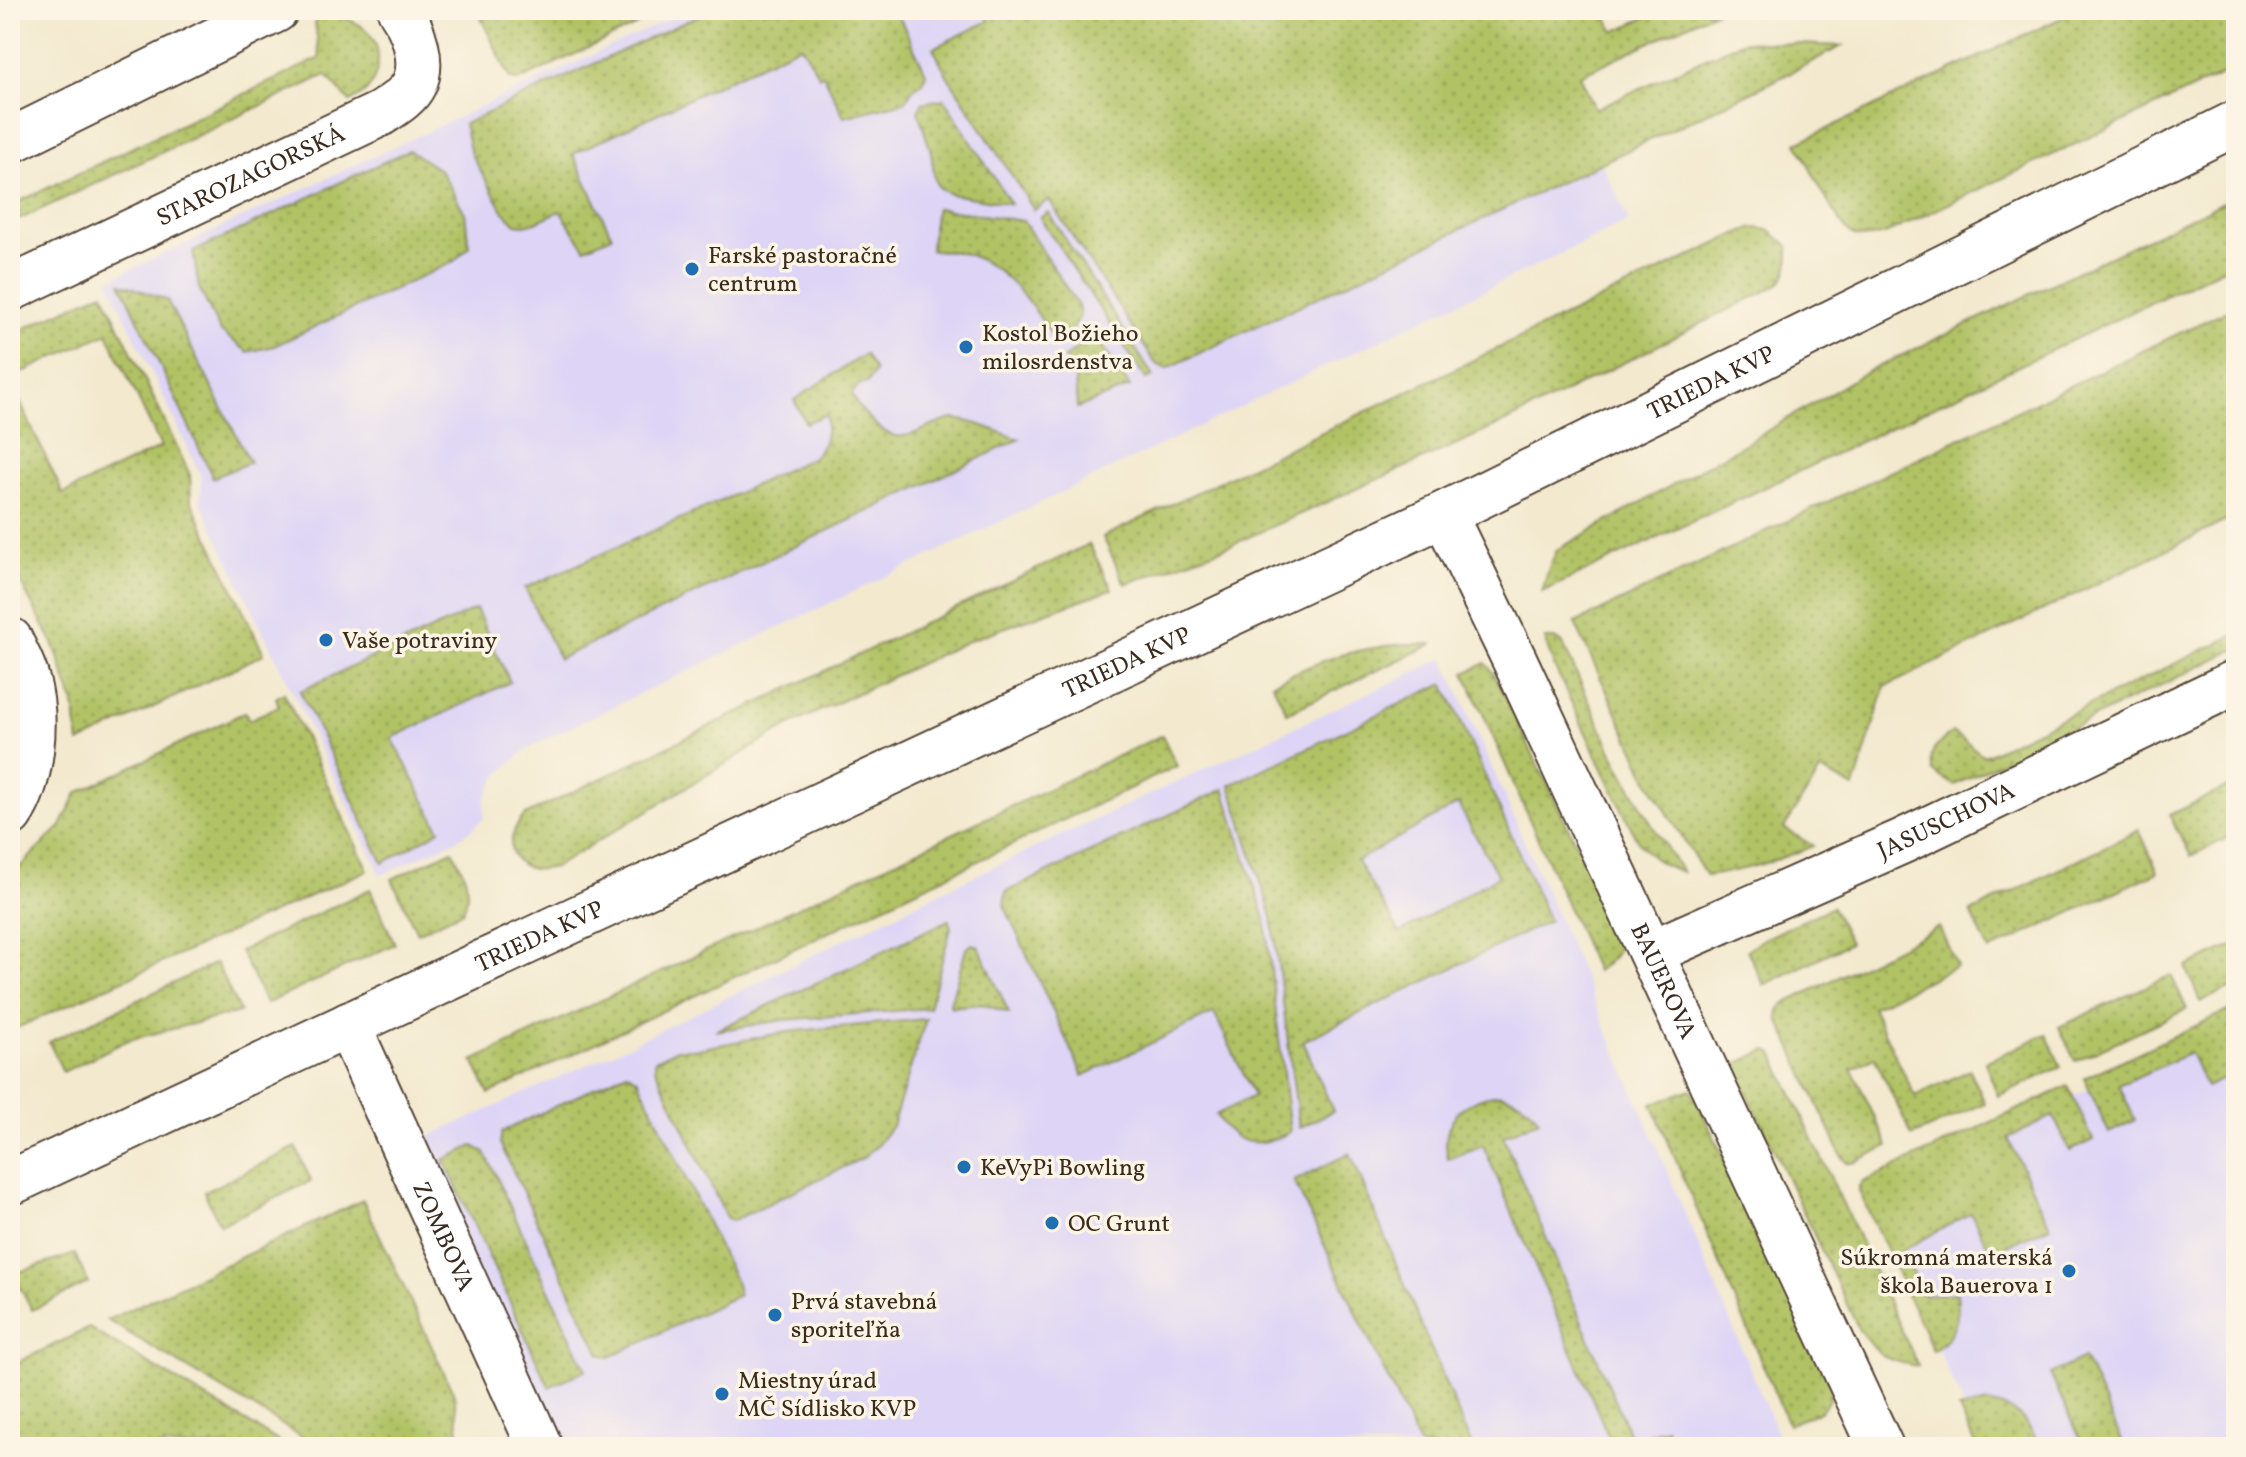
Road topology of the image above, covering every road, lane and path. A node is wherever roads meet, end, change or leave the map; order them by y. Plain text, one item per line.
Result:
1 (276, 10) edge
2 (400, 10) edge
3 (2236, 123) edge
4 (10, 141) edge
5 (10, 289) edge
6 (1444, 514) junction
7 (10, 640) edge
8 (2236, 682) edge
9 (10, 814) edge
10 (1652, 952) junction
11 (348, 1025) junction
12 (10, 1183) edge
13 (540, 1447) edge
14 (1881, 1447) edge

1 - 4 street
2 - 5 street, STAROZAGORSKÁ
3 - 6 street, TRIEDA KVP
6 - 10 street, BAUEROVA
6 - 11 street, TRIEDA KVP
7 - 9 street
8 - 10 street, JASUSCHOVA
10 - 14 street, BAUEROVA
11 - 12 street, TRIEDA KVP
11 - 13 street, ZOMBOVA

